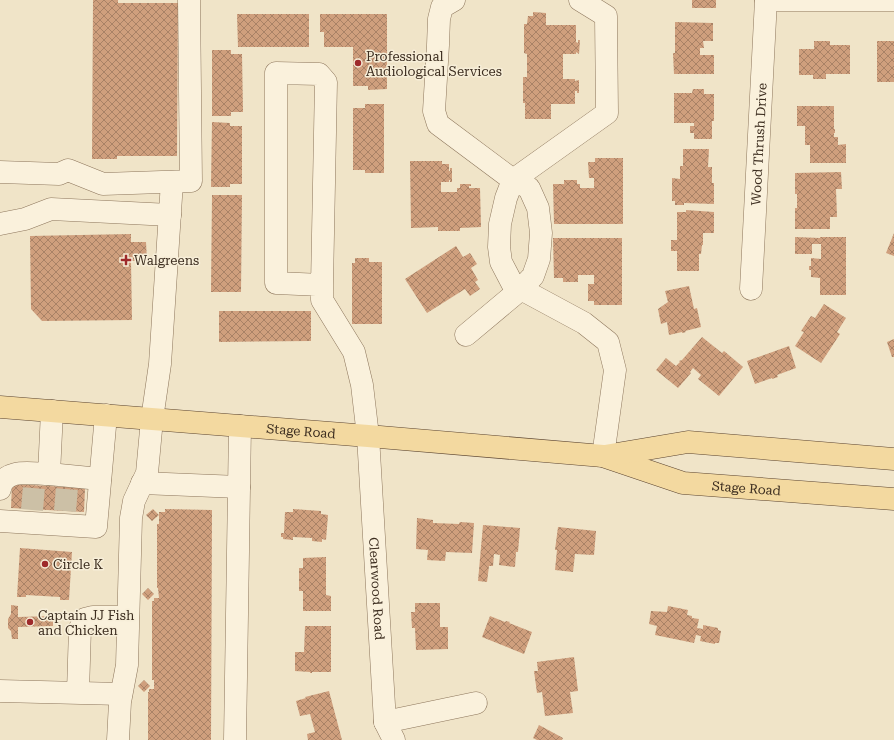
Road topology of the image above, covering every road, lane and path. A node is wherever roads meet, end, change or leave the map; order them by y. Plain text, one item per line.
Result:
1 (189, 0) edge
2 (454, 0) edge
3 (580, 0) edge
4 (766, 0) edge
5 (894, 0) edge
6 (0, 172) edge
7 (513, 180) junction
8 (172, 182) junction
9 (170, 215) junction
10 (0, 224) edge
11 (322, 285) junction
12 (752, 288) dead end
13 (521, 289) junction
14 (466, 335) dead end
15 (0, 407) edge
16 (52, 411) junction
17 (106, 416) junction
18 (152, 419) junction
19 (240, 426) junction
20 (368, 436) junction
21 (602, 456) junction
22 (894, 459) edge
23 (51, 479) junction
24 (100, 479) junction
25 (142, 483) junction
26 (239, 487) junction
27 (0, 489) edge
28 (894, 500) edge
29 (0, 521) edge
30 (128, 617) junction
31 (0, 690) edge
32 (78, 692) junction
33 (121, 694) junction
34 (476, 702) dead end
35 (389, 731) edge
36 (118, 740) edge
37 (235, 740) edge

1 - 8 street
2 - 7 street
3 - 7 street
4 - 5 street
4 - 12 street, Wood Thrush Drive
6 - 8 street
7 - 13 street
7 - 13 street
8 - 9 street
9 - 10 street
9 - 18 street
11 - 11 street, Clearwood Road
11 - 20 street, Clearwood Road
13 - 14 street
13 - 21 street
15 - 16 main road, Stage Road
16 - 17 main road, Stage Road
16 - 23 street
17 - 18 main road, Stage Road
17 - 24 street
18 - 19 main road, Stage Road
18 - 25 street
19 - 20 main road, Stage Road
19 - 26 street
20 - 21 main road, Stage Road
20 - 35 street, Clearwood Road
21 - 22 main road, Stage Road
21 - 28 main road, Stage Road
23 - 24 street
23 - 27 street
24 - 29 street
25 - 26 street
25 - 30 street
26 - 37 street
30 - 32 street
30 - 33 street
31 - 32 street
32 - 33 street
33 - 36 street
34 - 35 street

